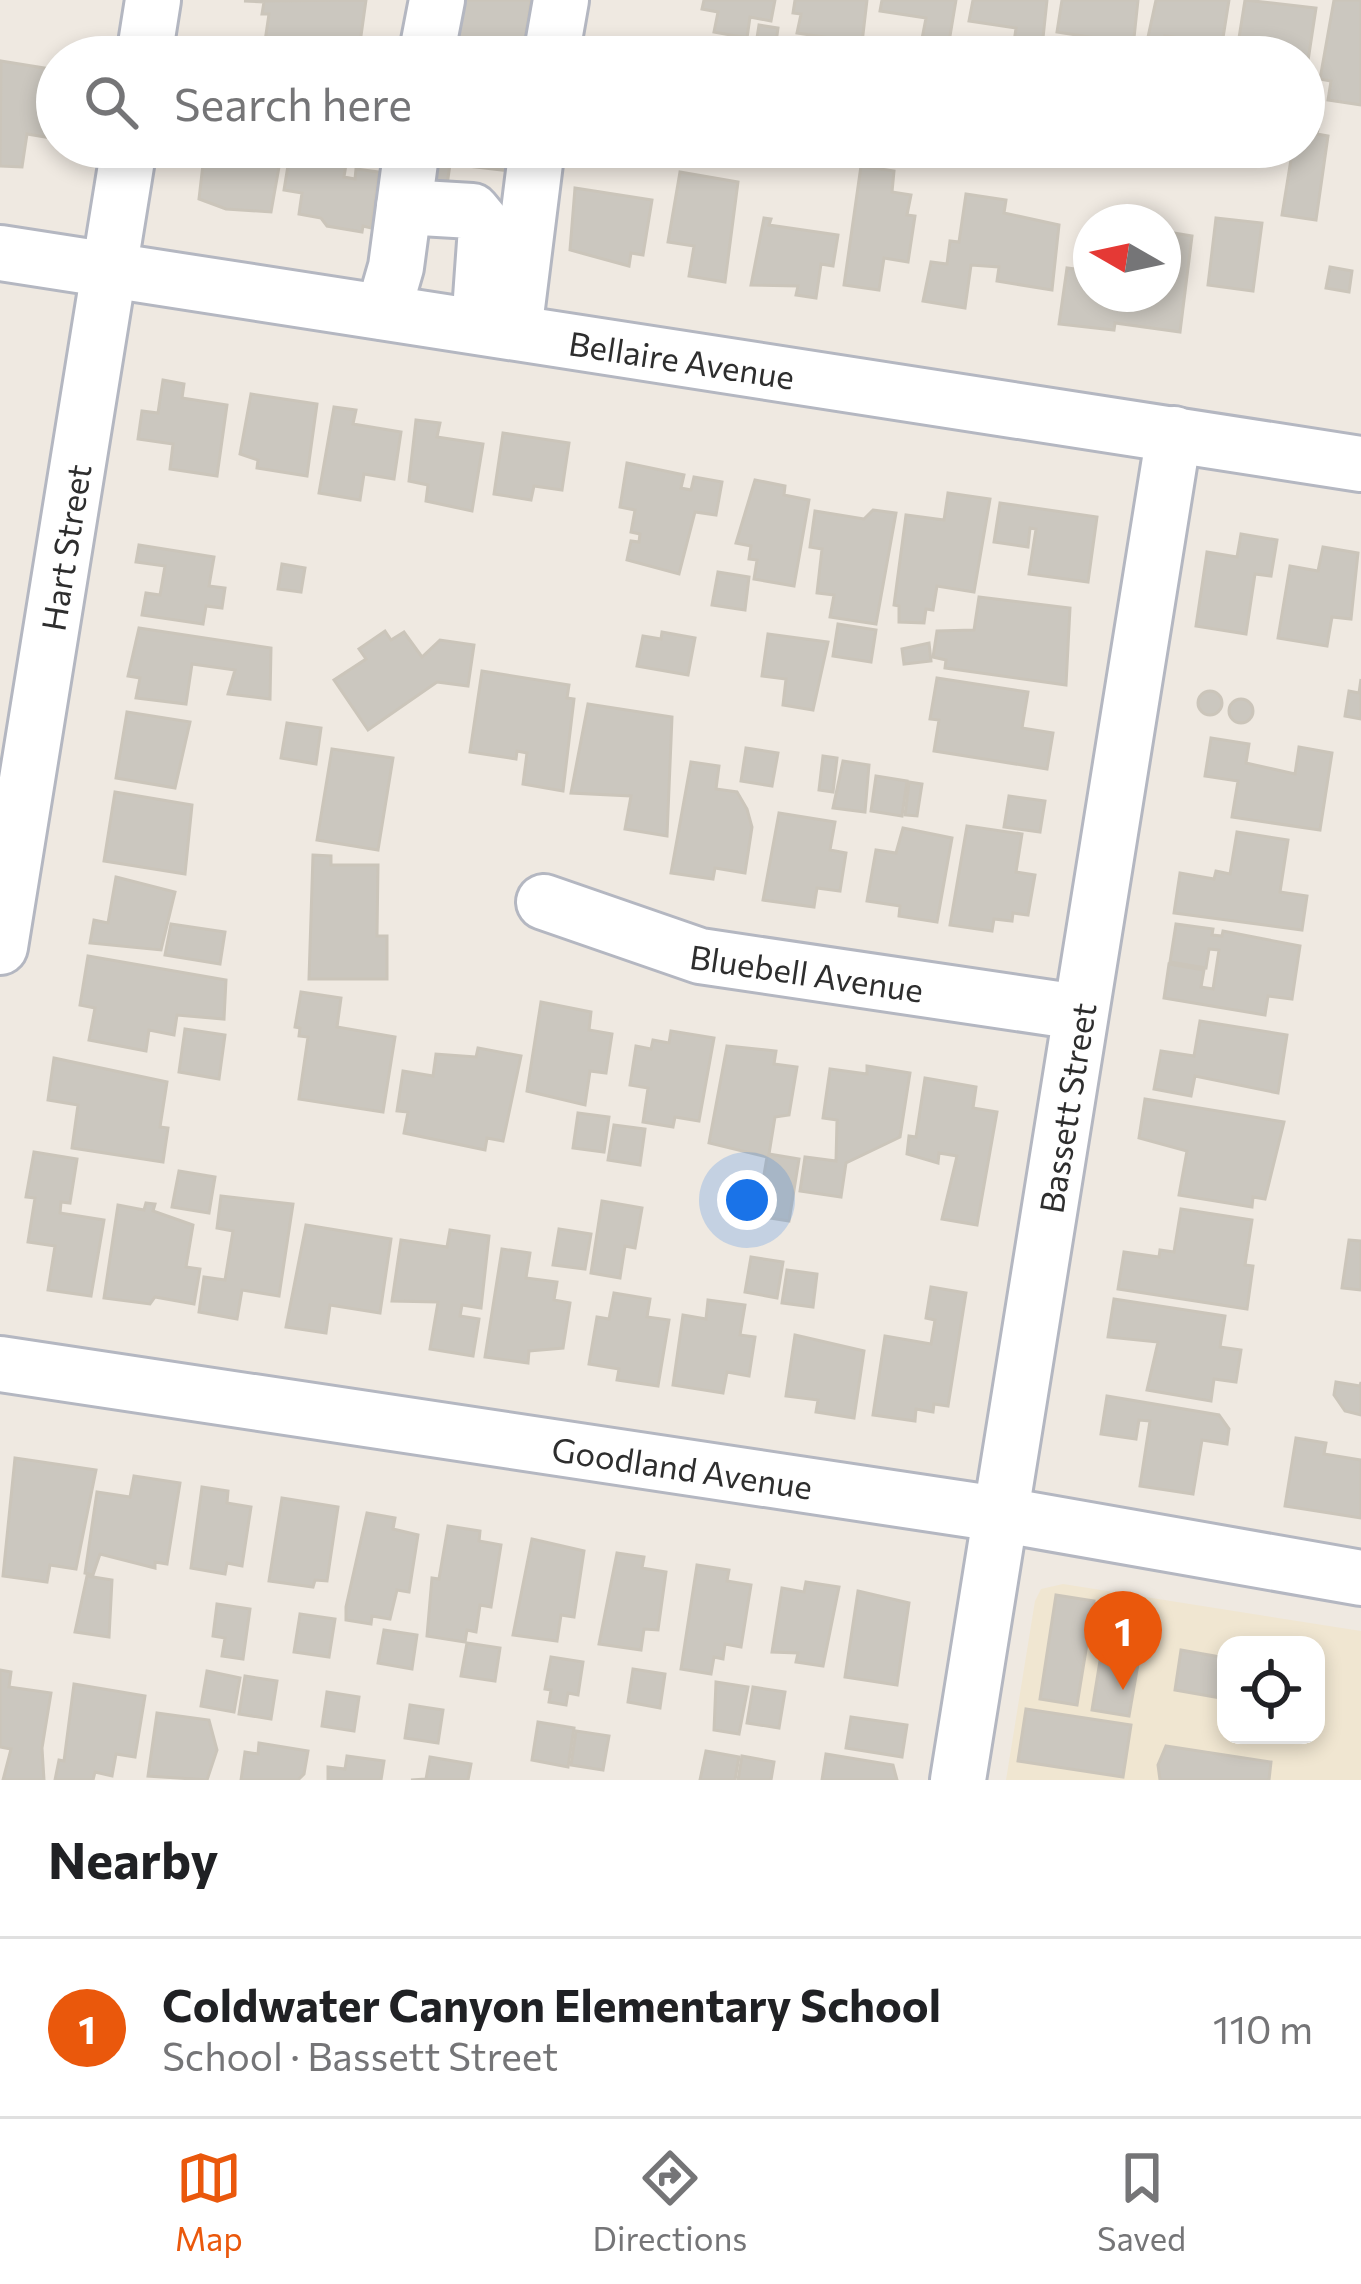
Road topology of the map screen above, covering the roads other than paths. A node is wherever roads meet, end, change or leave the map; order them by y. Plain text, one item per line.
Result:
1 (152, 0) edge
2 (437, 0) edge
3 (561, 0) edge
4 (147, 36) edge
5 (431, 36) edge
6 (555, 36) edge
7 (126, 168) edge
8 (409, 168) edge
9 (532, 168) edge
10 (404, 207) junction
11 (0, 253) edge
12 (110, 270) junction
13 (383, 312) junction
14 (497, 329) junction
15 (1174, 434) junction
16 (1361, 464) edge
17 (544, 902) dead end
18 (0, 947) edge
19 (1078, 1012) junction
20 (0, 1364) edge
21 (998, 1514) junction
22 (1361, 1578) edge
23 (958, 1780) edge

1 - 4 street
2 - 5 street
3 - 6 street
7 - 12 street, Hart Street
8 - 10 street
9 - 14 street
10 - 13 street
10 - 14 street
11 - 12 street, Bellaire Avenue
12 - 13 street, Bellaire Avenue
12 - 18 street, Hart Street
13 - 14 street, Bellaire Avenue
14 - 15 street, Bellaire Avenue
15 - 16 street, Bellaire Avenue
15 - 19 street, Bassett Street
17 - 19 street, Bluebell Avenue
19 - 21 street, Bassett Street
20 - 21 street, Goodland Avenue
21 - 22 street, Goodland Avenue
21 - 23 street, Bassett Street

